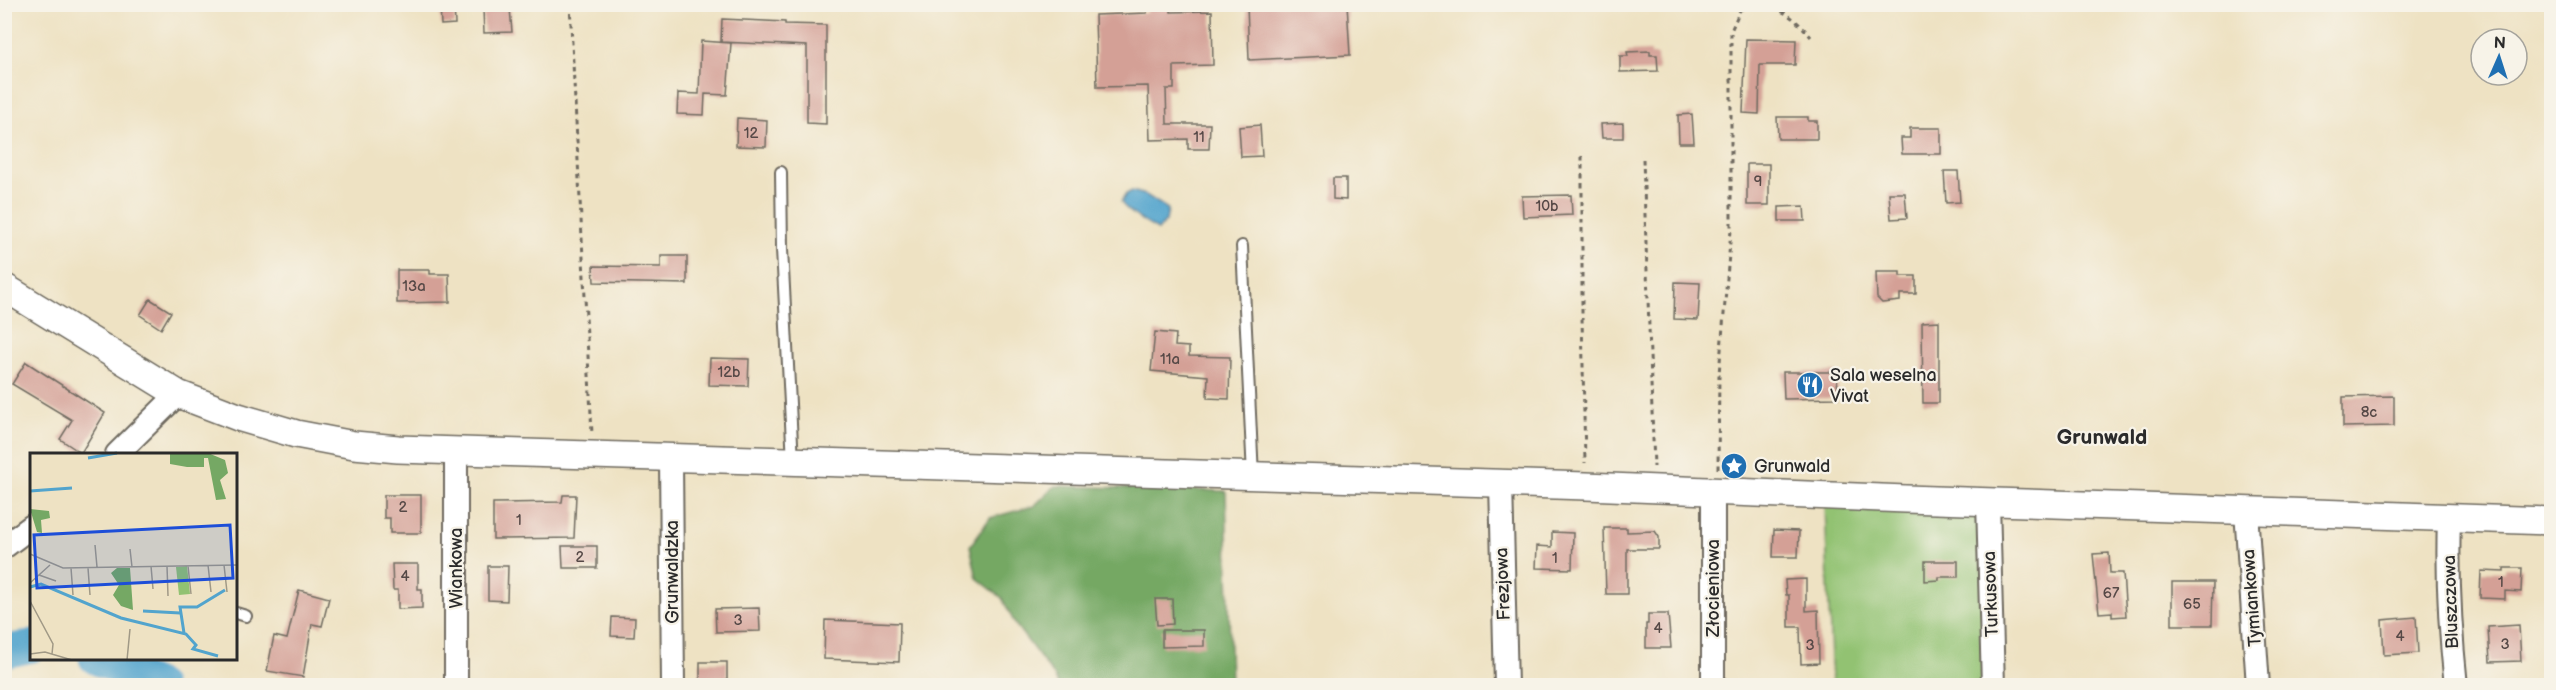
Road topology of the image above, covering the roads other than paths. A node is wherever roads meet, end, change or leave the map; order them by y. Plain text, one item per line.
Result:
1 (781, 172) dead end
2 (1242, 246) dead end
3 (4, 287) edge
4 (178, 394) junction
5 (456, 451) junction
6 (118, 453) edge
7 (671, 458) junction
8 (793, 462) junction
9 (1253, 476) junction
10 (1501, 483) junction
11 (1715, 491) junction
12 (1988, 502) junction
13 (2246, 511) junction
14 (2450, 518) junction
15 (2552, 521) edge
16 (30, 528) edge
17 (4, 547) edge
18 (456, 686) edge
19 (673, 686) edge
20 (1506, 686) edge
21 (1713, 686) edge
22 (1993, 686) edge
23 (2258, 686) edge
24 (2456, 686) edge

1 - 8 lane
2 - 9 lane
3 - 4 street
4 - 5 street
4 - 6 street
5 - 7 street
5 - 18 street, Wiankowa
7 - 8 street
7 - 19 street, Grunwaldzka
8 - 9 street
9 - 10 street
10 - 11 street
10 - 20 street, Frezjowa
11 - 12 street
11 - 21 street, Złocieniowa
12 - 13 street
12 - 22 street, Turkusowa
13 - 14 street
13 - 23 street, Tymiankowa
14 - 15 street
14 - 24 street, Bluszczowa
16 - 17 street

